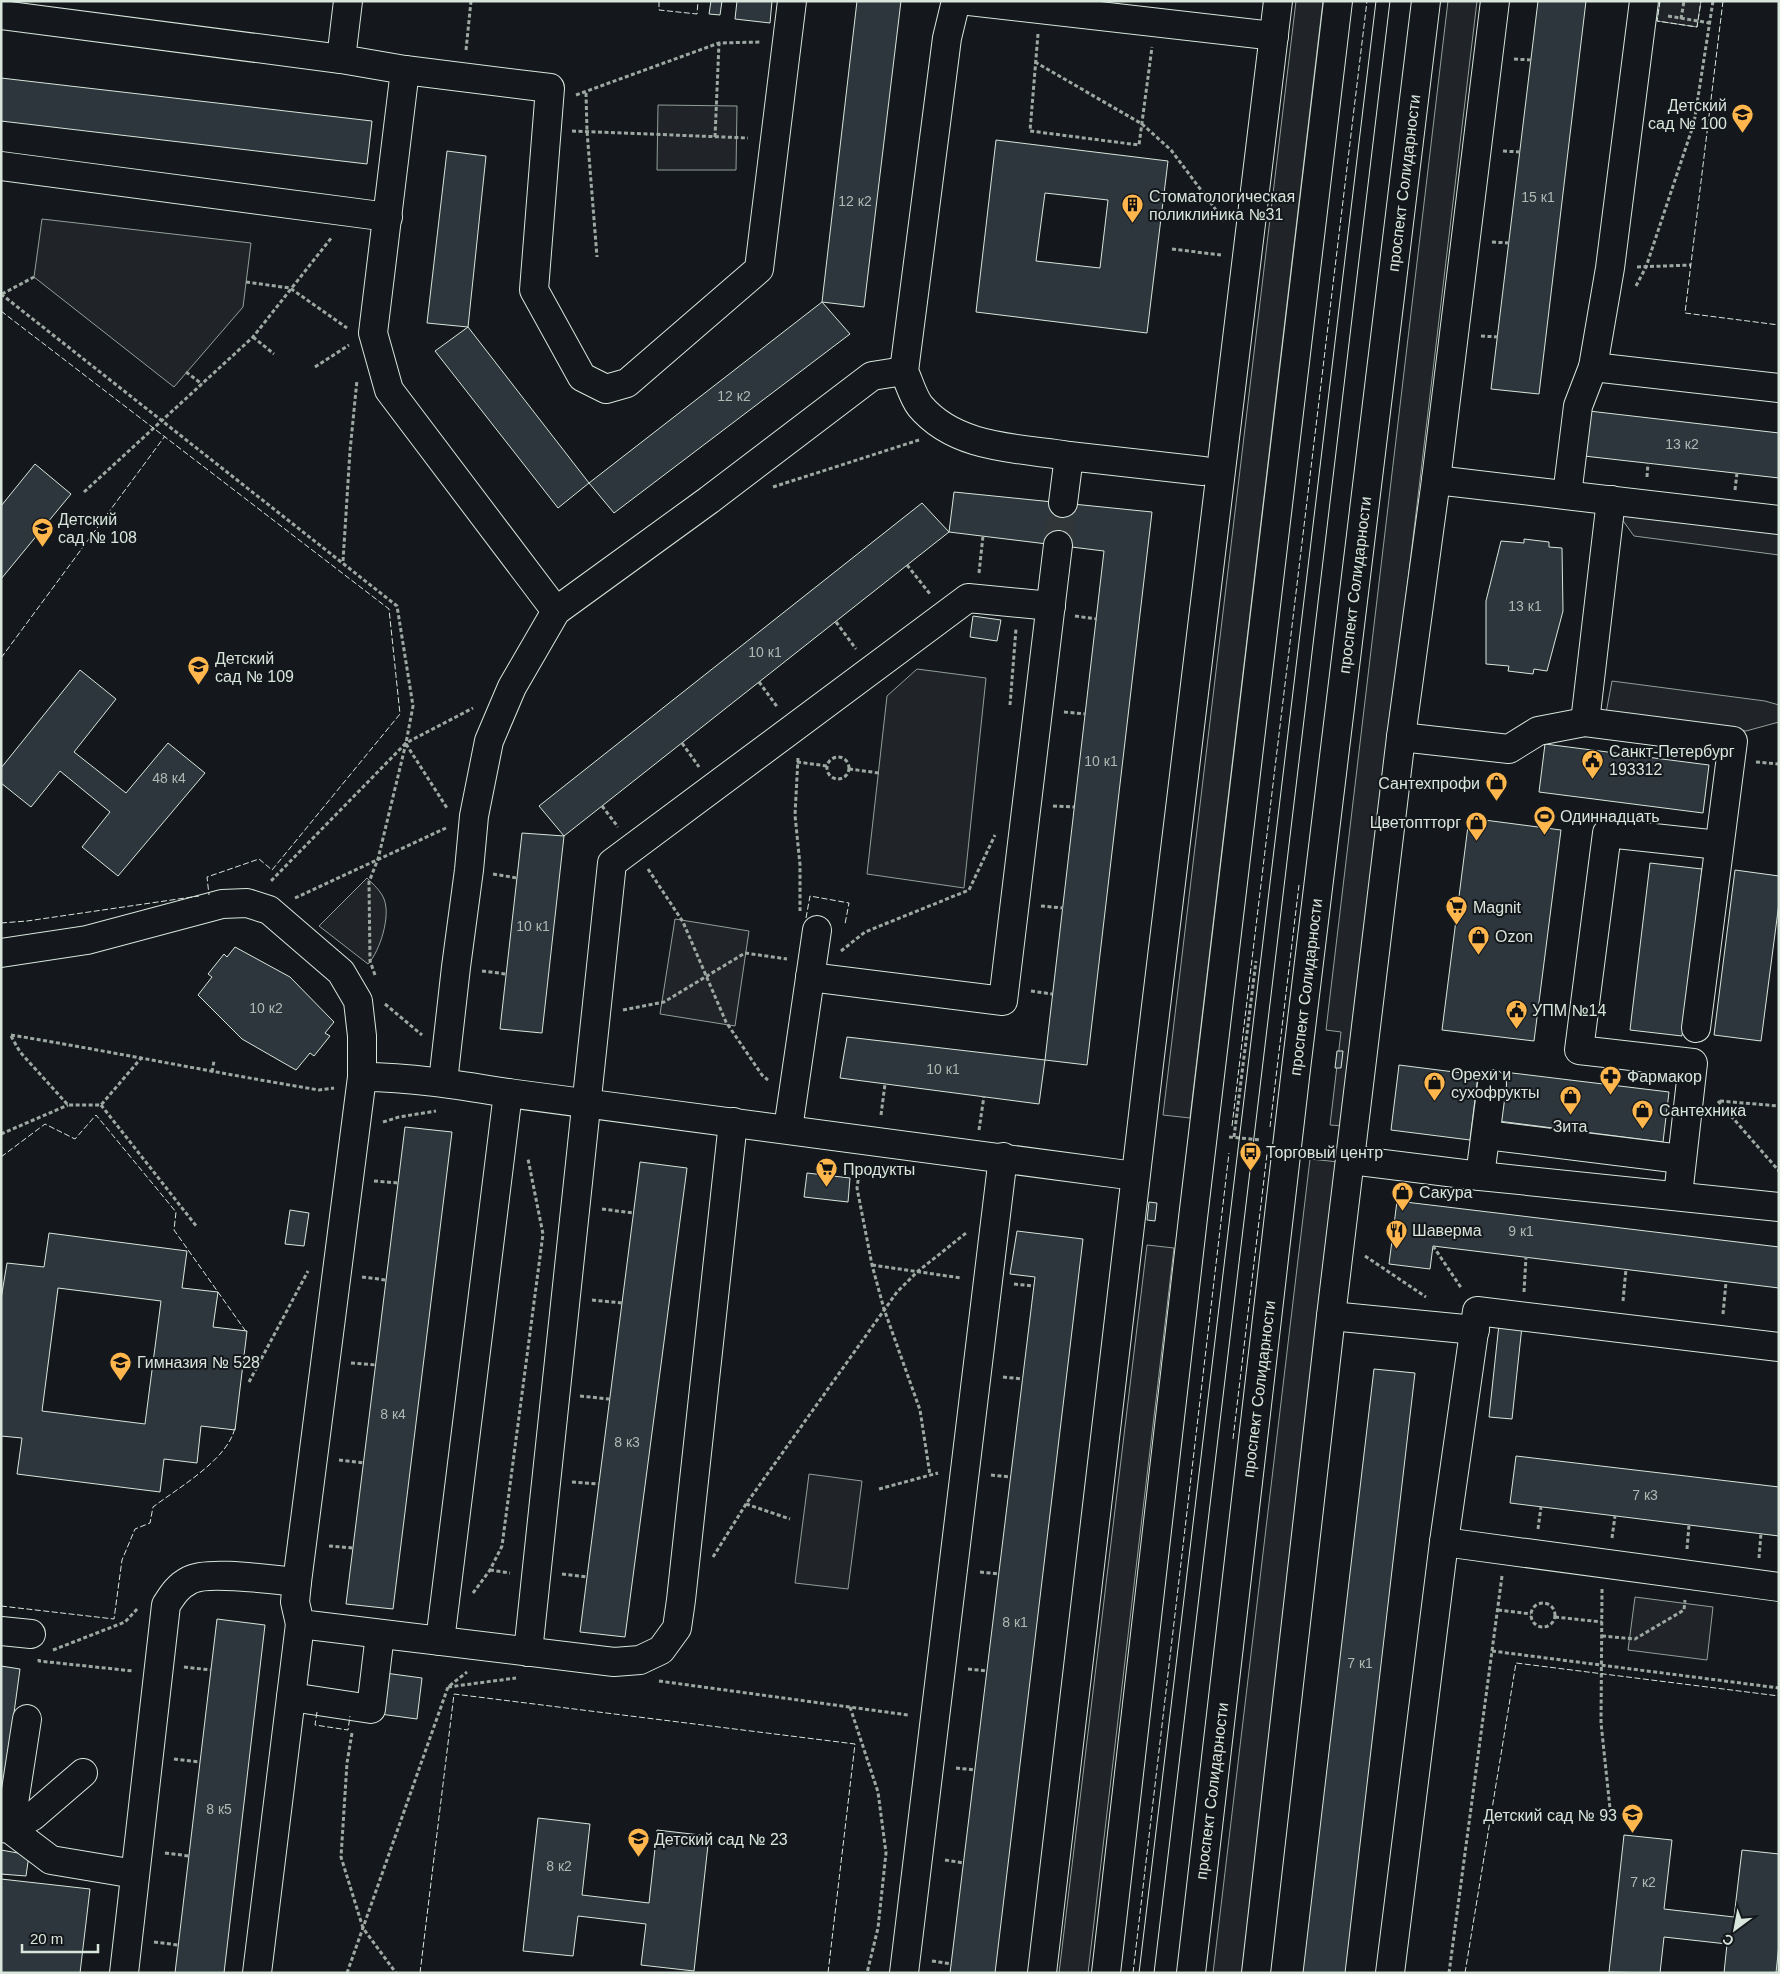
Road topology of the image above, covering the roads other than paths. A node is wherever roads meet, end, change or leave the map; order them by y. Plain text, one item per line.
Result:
1 (348, 1) edge
2 (792, 1) edge
3 (956, 1) edge
4 (969, 1) edge
5 (1278, 1) edge
6 (1338, 1) edge
7 (1426, 1) edge
8 (1495, 1) edge
9 (1070, 7) edge
10 (1643, 7) edge
11 (1, 15) edge
12 (1274, 36) junction
13 (341, 59) junction
14 (405, 70) junction
15 (1, 166) edge
16 (388, 216) junction
17 (1593, 367) junction
18 (904, 371) junction
19 (1779, 388) edge
20 (1069, 456) junction
21 (1203, 470) dead end
22 (1436, 480) junction
23 (1567, 495) junction
24 (1611, 500) junction
25 (1063, 503) tunnel mouth
26 (1779, 520) edge
27 (1058, 545) tunnel mouth
28 (1051, 606) junction
29 (556, 611) junction
30 (1585, 722) junction
31 (1401, 737) junction
32 (1719, 845) junction
33 (817, 930) road end
34 (1, 953) edge
35 (811, 970) junction
36 (1696, 1028) dead end
37 (362, 1076) junction
38 (443, 1082) junction
39 (1492, 1084) dead end
40 (508, 1093) junction
41 (585, 1102) junction
42 (733, 1122) junction
43 (788, 1129) junction
44 (1486, 1135) junction
45 (1003, 1157) junction
46 (1681, 1159) junction
47 (1351, 1160) junction
48 (1135, 1176) junction
49 (1480, 1176) junction
50 (1678, 1195) junction
51 (1779, 1207) edge
52 (1331, 1316) junction
53 (1476, 1320) junction
54 (1779, 1347) edge
55 (1444, 1542) junction
56 (297, 1582) junction
57 (1779, 1587) edge
58 (300, 1624) junction
59 (1, 1631) edge
60 (380, 1634) junction
61 (440, 1641) junction
62 (34, 1645) road end
63 (525, 1665) junction
64 (291, 1697) junction
65 (28, 1719) dead end
66 (83, 1773) dead end
67 (6, 1829) edge
68 (135, 1874) junction
69 (124, 1973) edge
70 (257, 1973) edge
71 (904, 1973) edge
72 (1042, 1973) edge
73 (1106, 1973) edge
74 (1191, 1973) edge
75 (1256, 1973) edge
76 (1390, 1973) edge

1 - 13 street
2 - 14 street
3 - 18 street
4 - 9 street
5 - 12 street
6 - 73 street
7 - 74 street, проспект Солидарности
8 - 22 street
9 - 12 street
10 - 17 street
11 - 13 street
12 - 48 street
13 - 14 street
14 - 16 street
15 - 16 street
16 - 29 street
17 - 19 street
17 - 23 street
18 - 20 street
18 - 29 street
20 - 21 street
20 - 25 street
22 - 23 street
22 - 31 street
23 - 24 street
24 - 26 street
24 - 30 street
27 - 28 street
28 - 35 street
28 - 41 street
29 - 38 street
30 - 31 street
30 - 32 street
31 - 47 street
32 - 36 street
32 - 46 street
33 - 35 street
34 - 37 street
35 - 43 street
37 - 38 street
37 - 56 street
38 - 40 street
39 - 44 street
40 - 41 street
40 - 61 street
41 - 42 street
41 - 63 street
42 - 43 street
42 - 63 street
43 - 45 street
44 - 46 street
44 - 49 street
45 - 48 street
45 - 71 street
46 - 50 street
47 - 49 street
47 - 52 street
48 - 72 street
49 - 50 street
50 - 51 street
52 - 53 street
52 - 75 street
53 - 54 street
53 - 55 street
55 - 57 street
55 - 76 street
56 - 58 street
56 - 68 street
58 - 60 street
58 - 64 street
59 - 62 street
60 - 61 street
60 - 64 street
61 - 63 street
64 - 70 street
65 - 67 street
66 - 67 street
67 - 68 street
68 - 69 street

